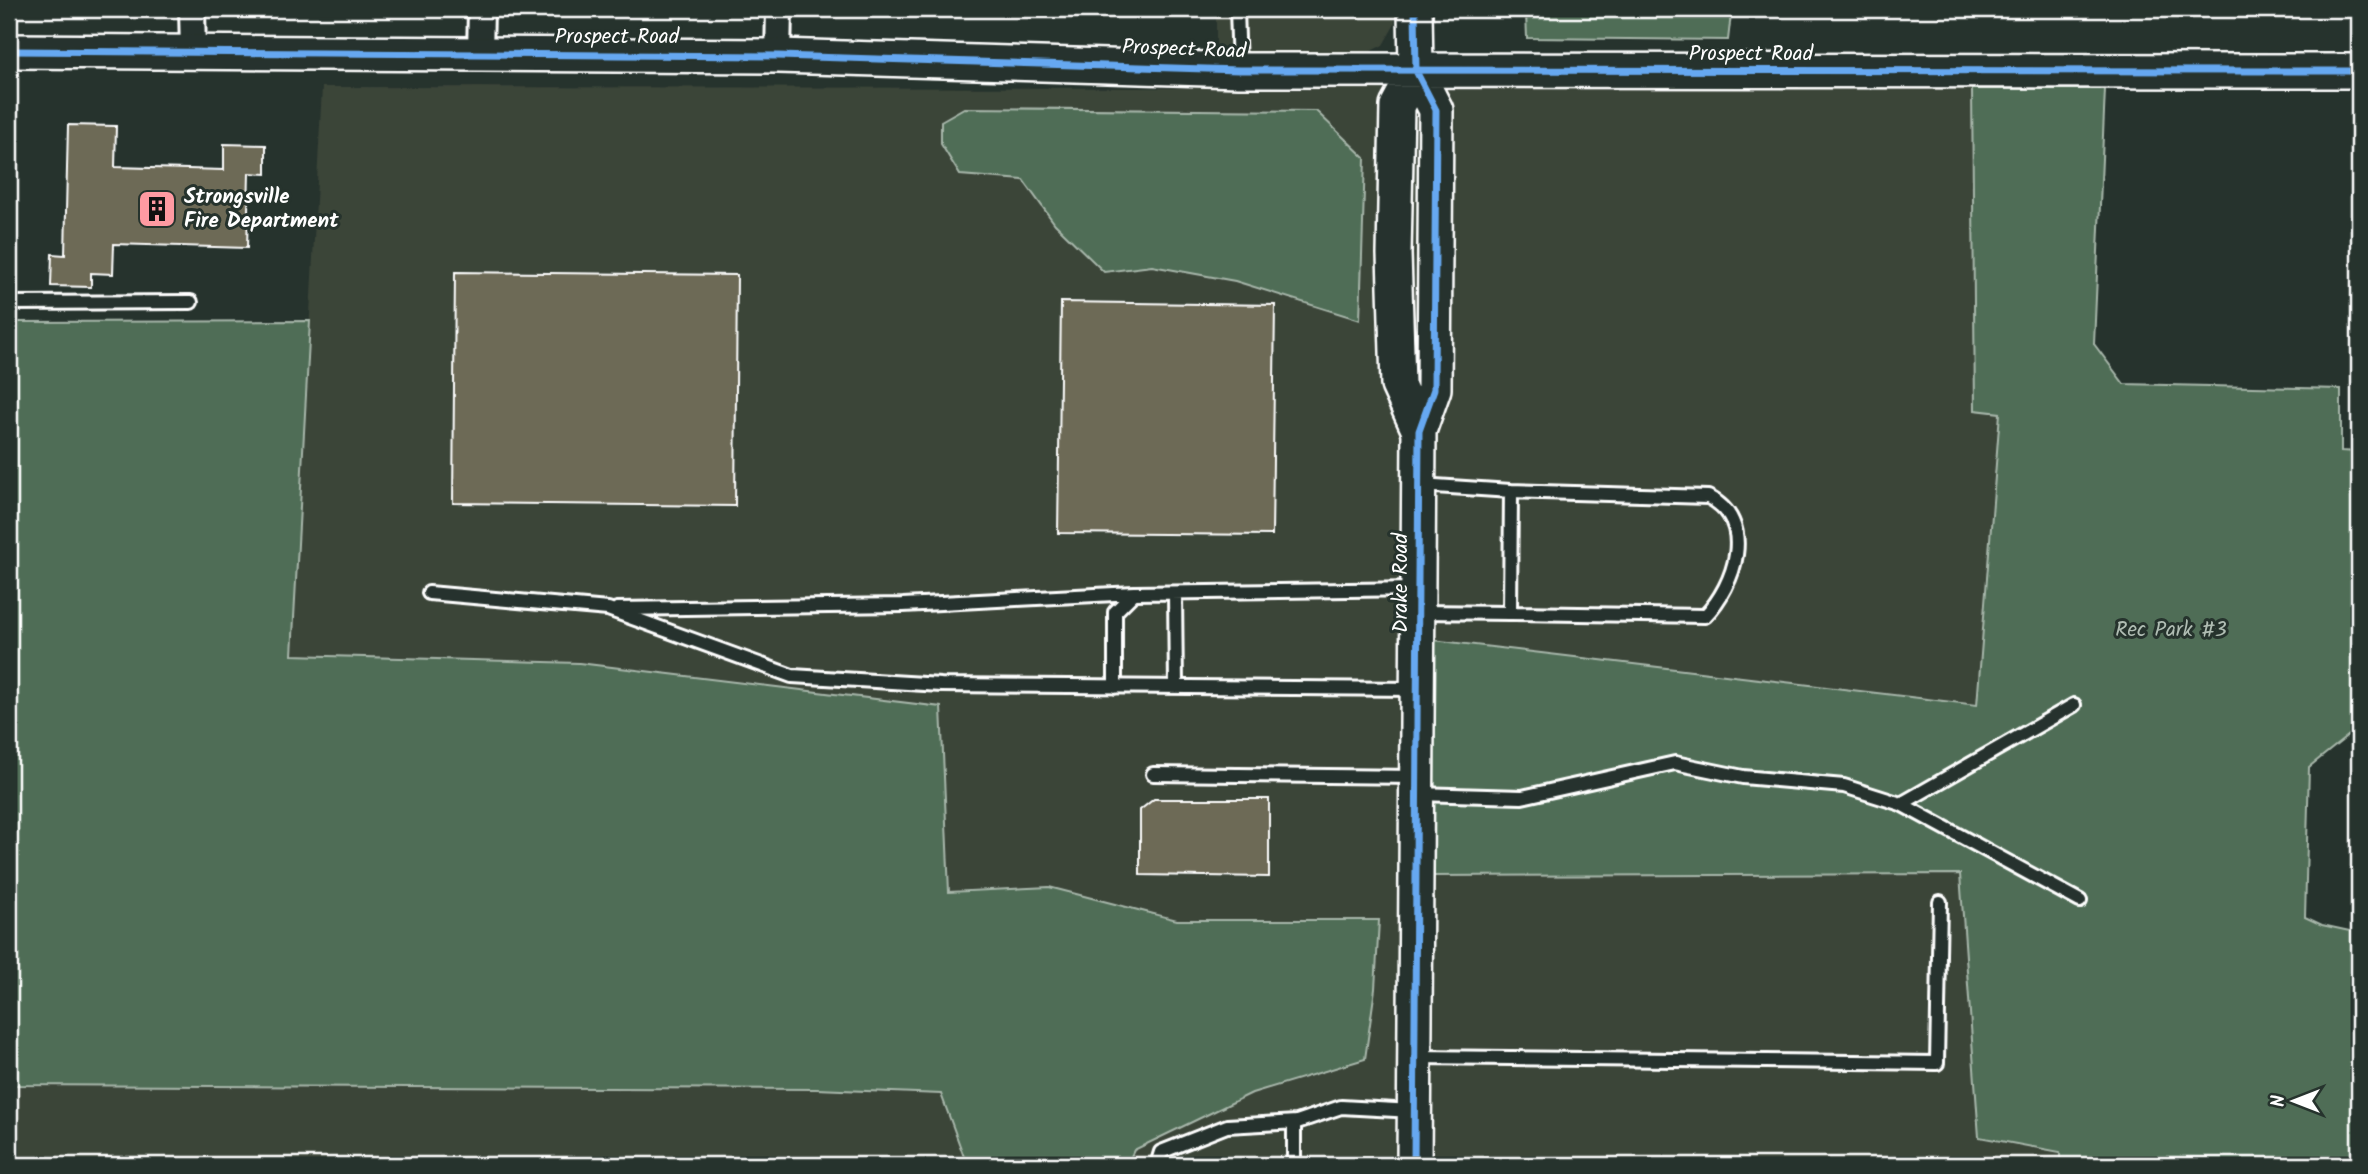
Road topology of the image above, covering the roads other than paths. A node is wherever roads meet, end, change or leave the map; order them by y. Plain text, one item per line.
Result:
1 (192, 9) edge
2 (481, 9) edge
3 (779, 9) edge
4 (1237, 9) edge
5 (1415, 9) edge
6 (9, 51) edge
7 (192, 51) junction
8 (480, 54) junction
9 (778, 56) junction
10 (1239, 70) junction
11 (1416, 71) junction
12 (2359, 71) edge
13 (191, 302) dead end
14 (9, 303) edge
15 (1420, 485) junction
16 (1511, 491) junction
17 (429, 593) dead end
18 (1134, 593) junction
19 (1175, 593) junction
20 (1419, 600) junction
21 (608, 609) junction
22 (1510, 613) junction
23 (1115, 687) junction
24 (1176, 687) junction
25 (1418, 689) junction
26 (2074, 705) dead end
27 (1153, 774) dead end
28 (1417, 786) junction
29 (1901, 804) junction
30 (2080, 901) dead end
31 (1940, 902) dead end
32 (1415, 1058) junction
33 (1414, 1111) junction
34 (1297, 1122) junction
35 (1157, 1165) edge
36 (1294, 1165) edge
37 (1414, 1165) edge

1 - 7 street
2 - 8 street
3 - 9 street
4 - 10 lane
5 - 11 street, Drake Road
6 - 7 street, Prospect Road
7 - 8 street, Prospect Road
8 - 9 street, Prospect Road
9 - 10 street, Prospect Road
10 - 11 street, Prospect Road
11 - 12 street, Prospect Road
11 - 15 street, Drake Road
13 - 14 lane
15 - 16 lane
15 - 20 street, Drake Road
16 - 22 lane
16 - 22 lane
17 - 21 lane
18 - 19 lane
18 - 21 lane
18 - 23 lane
19 - 20 lane
19 - 24 lane
20 - 22 lane
20 - 25 street, Drake Road
21 - 23 lane
23 - 24 lane
24 - 25 lane
25 - 28 street, Drake Road
26 - 29 lane
27 - 28 lane
28 - 29 lane
28 - 32 street, Drake Road
29 - 30 lane
31 - 32 lane
32 - 33 street, Drake Road
33 - 34 lane
33 - 37 street, Drake Road
34 - 35 lane
34 - 36 lane

